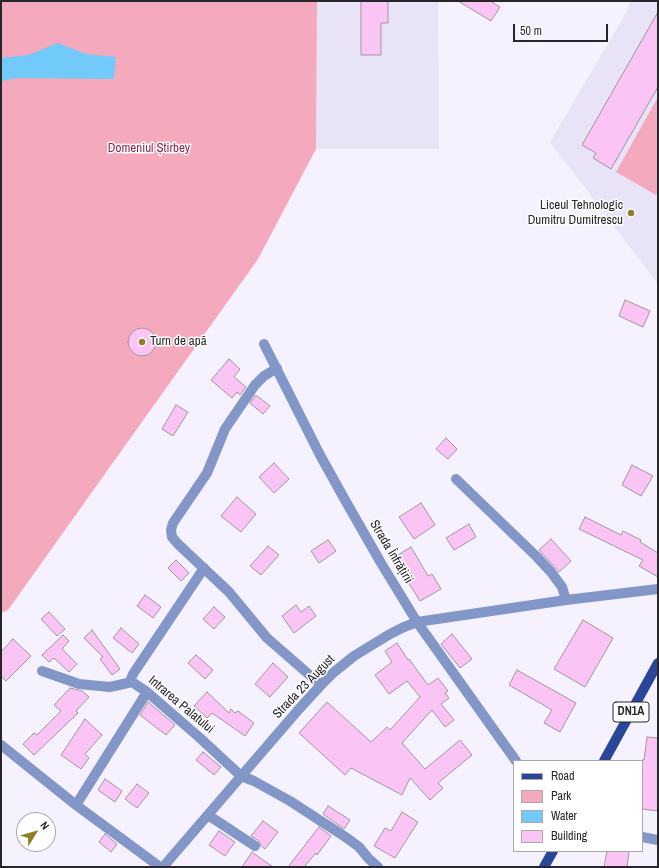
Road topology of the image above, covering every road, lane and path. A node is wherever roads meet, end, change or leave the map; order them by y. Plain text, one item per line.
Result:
1 (264, 344) dead end
2 (277, 368) junction
3 (456, 480) dead end
4 (204, 568) junction
5 (658, 589) edge
6 (647, 591) junction
7 (658, 597) edge
8 (566, 600) junction
9 (417, 622) junction
10 (658, 663) edge
11 (42, 671) dead end
12 (132, 682) junction
13 (321, 685) junction
14 (147, 692) junction
15 (1, 745) edge
16 (515, 760) edge
17 (605, 760) edge
18 (241, 776) junction
19 (76, 805) junction
20 (208, 815) junction
21 (643, 837) edge
22 (658, 840) edge
23 (255, 846) dead end
24 (553, 852) edge
25 (161, 867) edge
26 (378, 867) edge
27 (544, 867) edge

1 - 2 street, Strada Înfrățirii
2 - 4 street
2 - 9 street, Strada Înfrățirii
3 - 8 street
4 - 12 street, Intrarea Palatului
4 - 13 street
5 - 6 street, Strada 23 August
6 - 7 street
6 - 8 street, Strada 23 August
8 - 9 street, Strada 23 August
9 - 13 street, Strada 23 August
9 - 16 street, Strada Înfrățirii
10 - 17 main road, DN1A
11 - 12 street
12 - 14 street, Intrarea Palatului
13 - 18 street, Strada 23 August
14 - 18 street, Intrarea Palatului
14 - 19 street
15 - 19 street
18 - 20 street, Strada 23 August
18 - 26 street, Intrarea Palatului
19 - 25 street
20 - 23 street
20 - 25 street, Strada 23 August
21 - 22 street
24 - 27 main road

